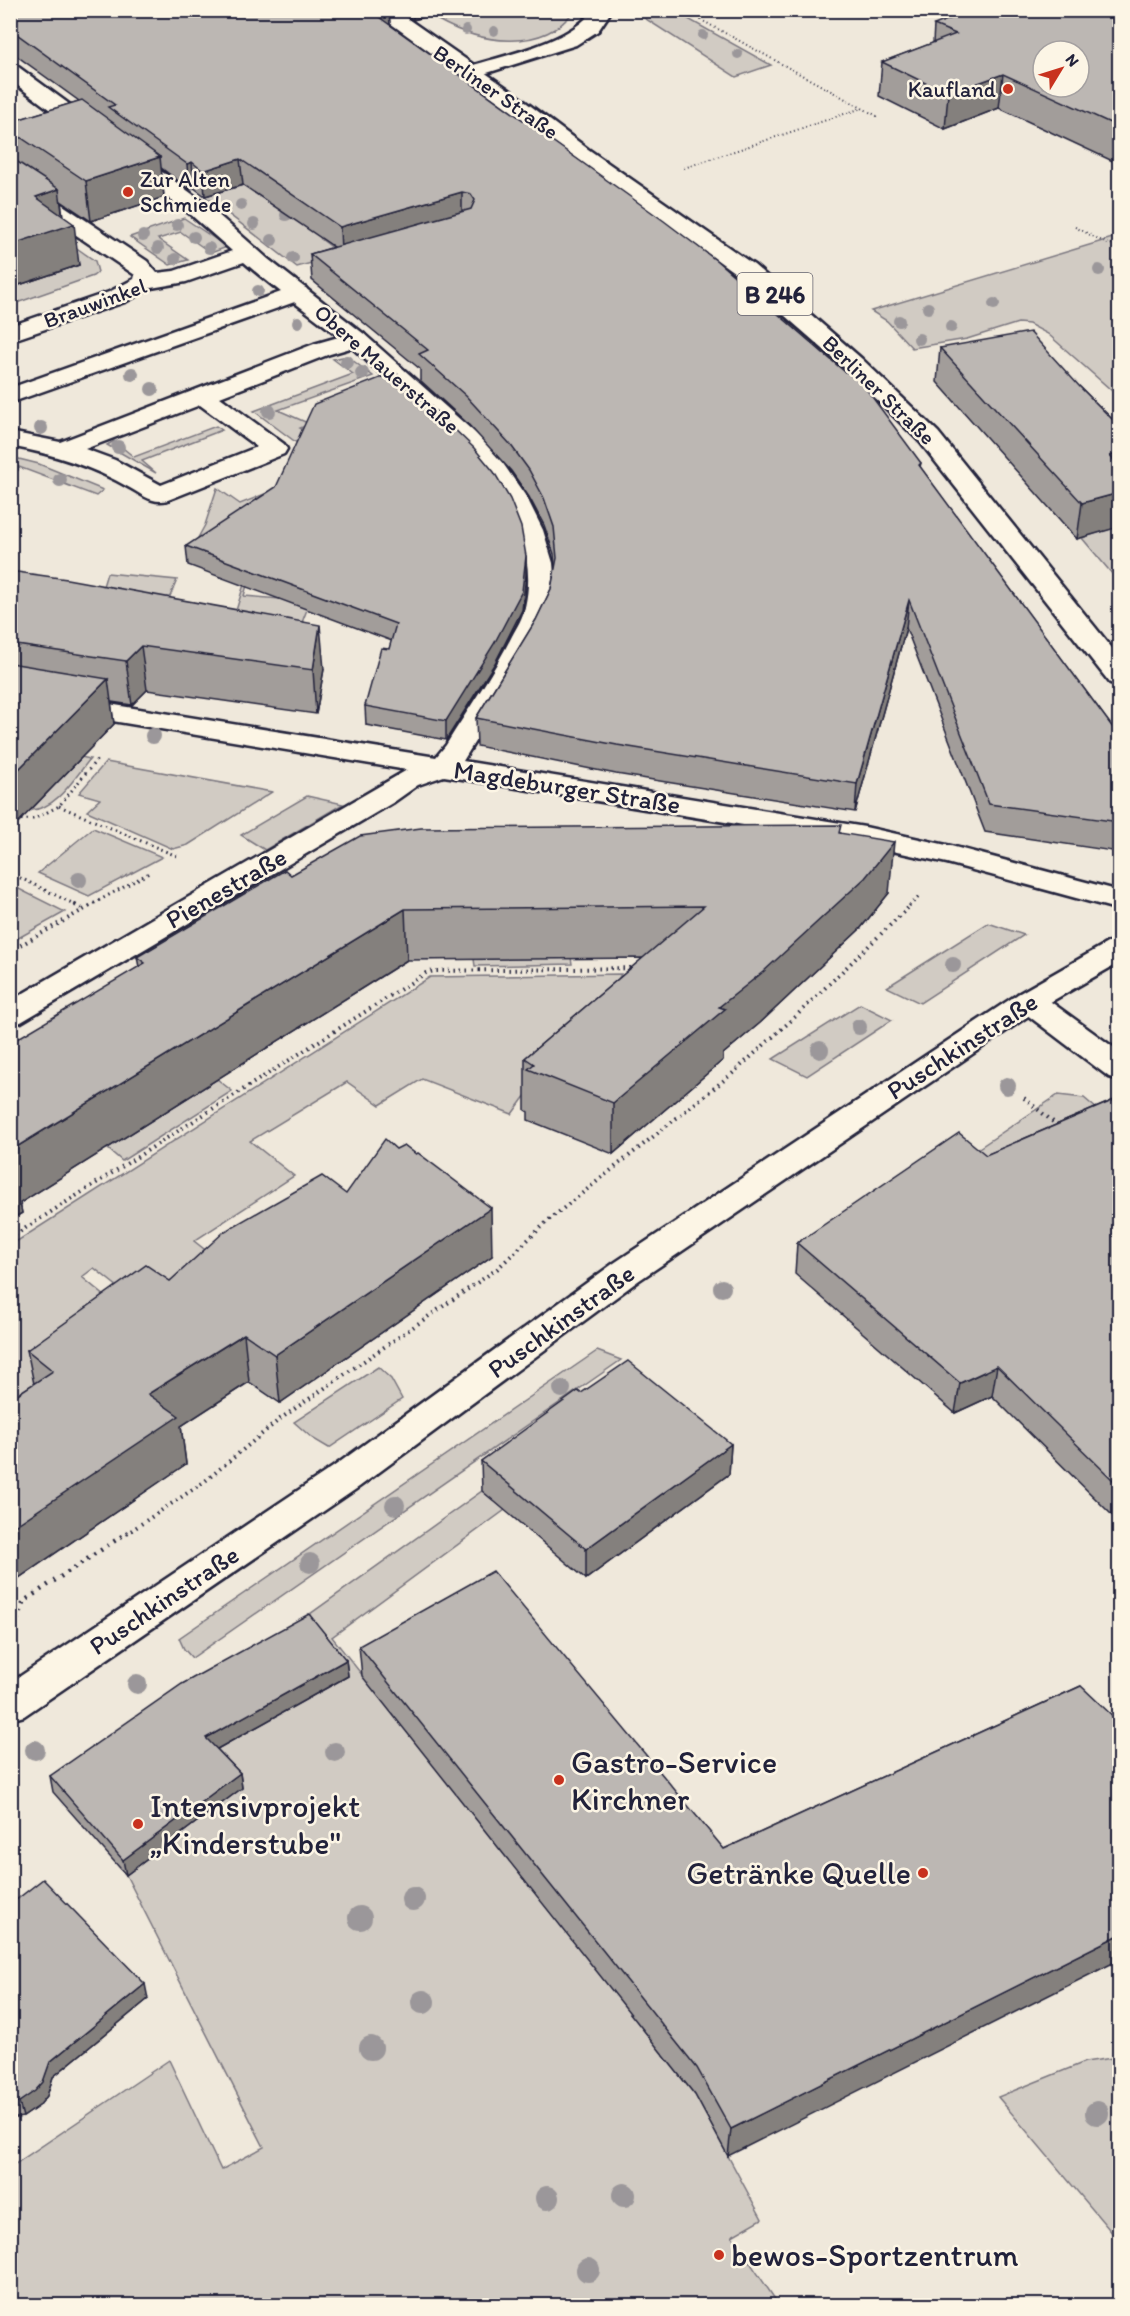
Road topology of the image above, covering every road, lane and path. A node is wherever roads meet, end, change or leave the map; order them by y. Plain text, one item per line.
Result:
1 (381, 10) edge
2 (603, 10) edge
3 (683, 10) edge
4 (10, 70) edge
5 (471, 72) junction
6 (862, 108) junction
7 (879, 117) dead end
8 (10, 180) edge
9 (628, 186) junction
10 (1075, 227) dead end
11 (1119, 245) edge
12 (248, 253) junction
13 (295, 281) junction
14 (145, 282) junction
15 (10, 334) edge
16 (356, 339) junction
17 (202, 395) junction
18 (10, 396) edge
19 (10, 439) edge
20 (63, 449) junction
21 (1119, 676) edge
22 (10, 696) edge
23 (106, 749) dead end
24 (444, 766) junction
25 (59, 806) junction
26 (10, 820) edge
27 (188, 851) dead end
28 (178, 856) junction
29 (169, 862) dead end
30 (150, 872) dead end
31 (10, 873) edge
32 (928, 888) dead end
33 (1119, 901) edge
34 (84, 909) junction
35 (1119, 949) edge
36 (10, 951) edge
37 (645, 968) edge
38 (1029, 1001) junction
39 (10, 1015) edge
40 (1119, 1069) edge
41 (1024, 1098) dead end
42 (1062, 1130) edge
43 (10, 1238) edge
44 (10, 1637) edge
45 (10, 1704) edge

1 - 5 street, Berliner Straße / B 246
2 - 5 street
3 - 6 path
4 - 12 street, Obere Mauerstraße
5 - 9 street, Berliner Straße / B 246
6 - 7 path
6 - 9 path
8 - 14 street
9 - 21 street, Berliner Straße / B 246
10 - 11 path
12 - 13 street, Obere Mauerstraße
12 - 14 street, Brauwinkel
13 - 16 street, Obere Mauerstraße
13 - 18 street
14 - 15 street, Brauwinkel
16 - 17 street
16 - 24 street, Obere Mauerstraße
17 - 20 street
17 - 20 street
19 - 20 street
22 - 24 street, Magdeburger Straße
23 - 25 path
24 - 33 street, Magdeburger Straße
24 - 39 street, Pienestraße
25 - 26 path
25 - 28 path
27 - 28 path
28 - 29 path
30 - 34 path
31 - 34 path
32 - 44 path
34 - 36 path
35 - 38 street, Puschkinstraße
37 - 43 path
38 - 40 street
38 - 45 street, Puschkinstraße
41 - 42 path

